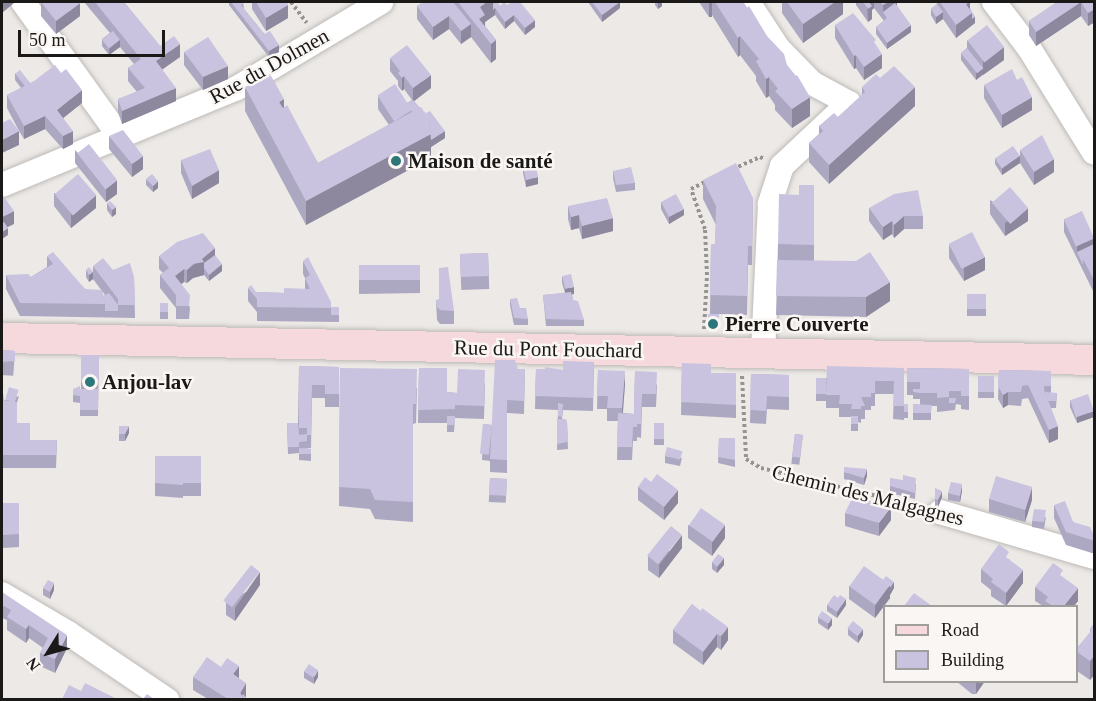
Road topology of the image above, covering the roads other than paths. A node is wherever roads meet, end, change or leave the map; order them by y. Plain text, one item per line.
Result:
1 (23, 2) edge
2 (381, 2) edge
3 (748, 2) edge
4 (994, 2) edge
5 (120, 136) junction
6 (1095, 153) edge
7 (2, 185) edge
8 (2, 338) edge
9 (752, 352) junction
10 (1095, 360) edge
11 (940, 512) road end
12 (1095, 557) edge
13 (2, 594) edge
14 (167, 699) edge

1 - 5 street
2 - 5 street, Rue du Dolmen
3 - 9 street
4 - 6 street
5 - 7 street, Rue du Dolmen
8 - 9 main road, Rue du Pont Fouchard
9 - 10 main road, Rue du Pont Fouchard
11 - 12 street, Chemin des Malgagnes
13 - 14 street

